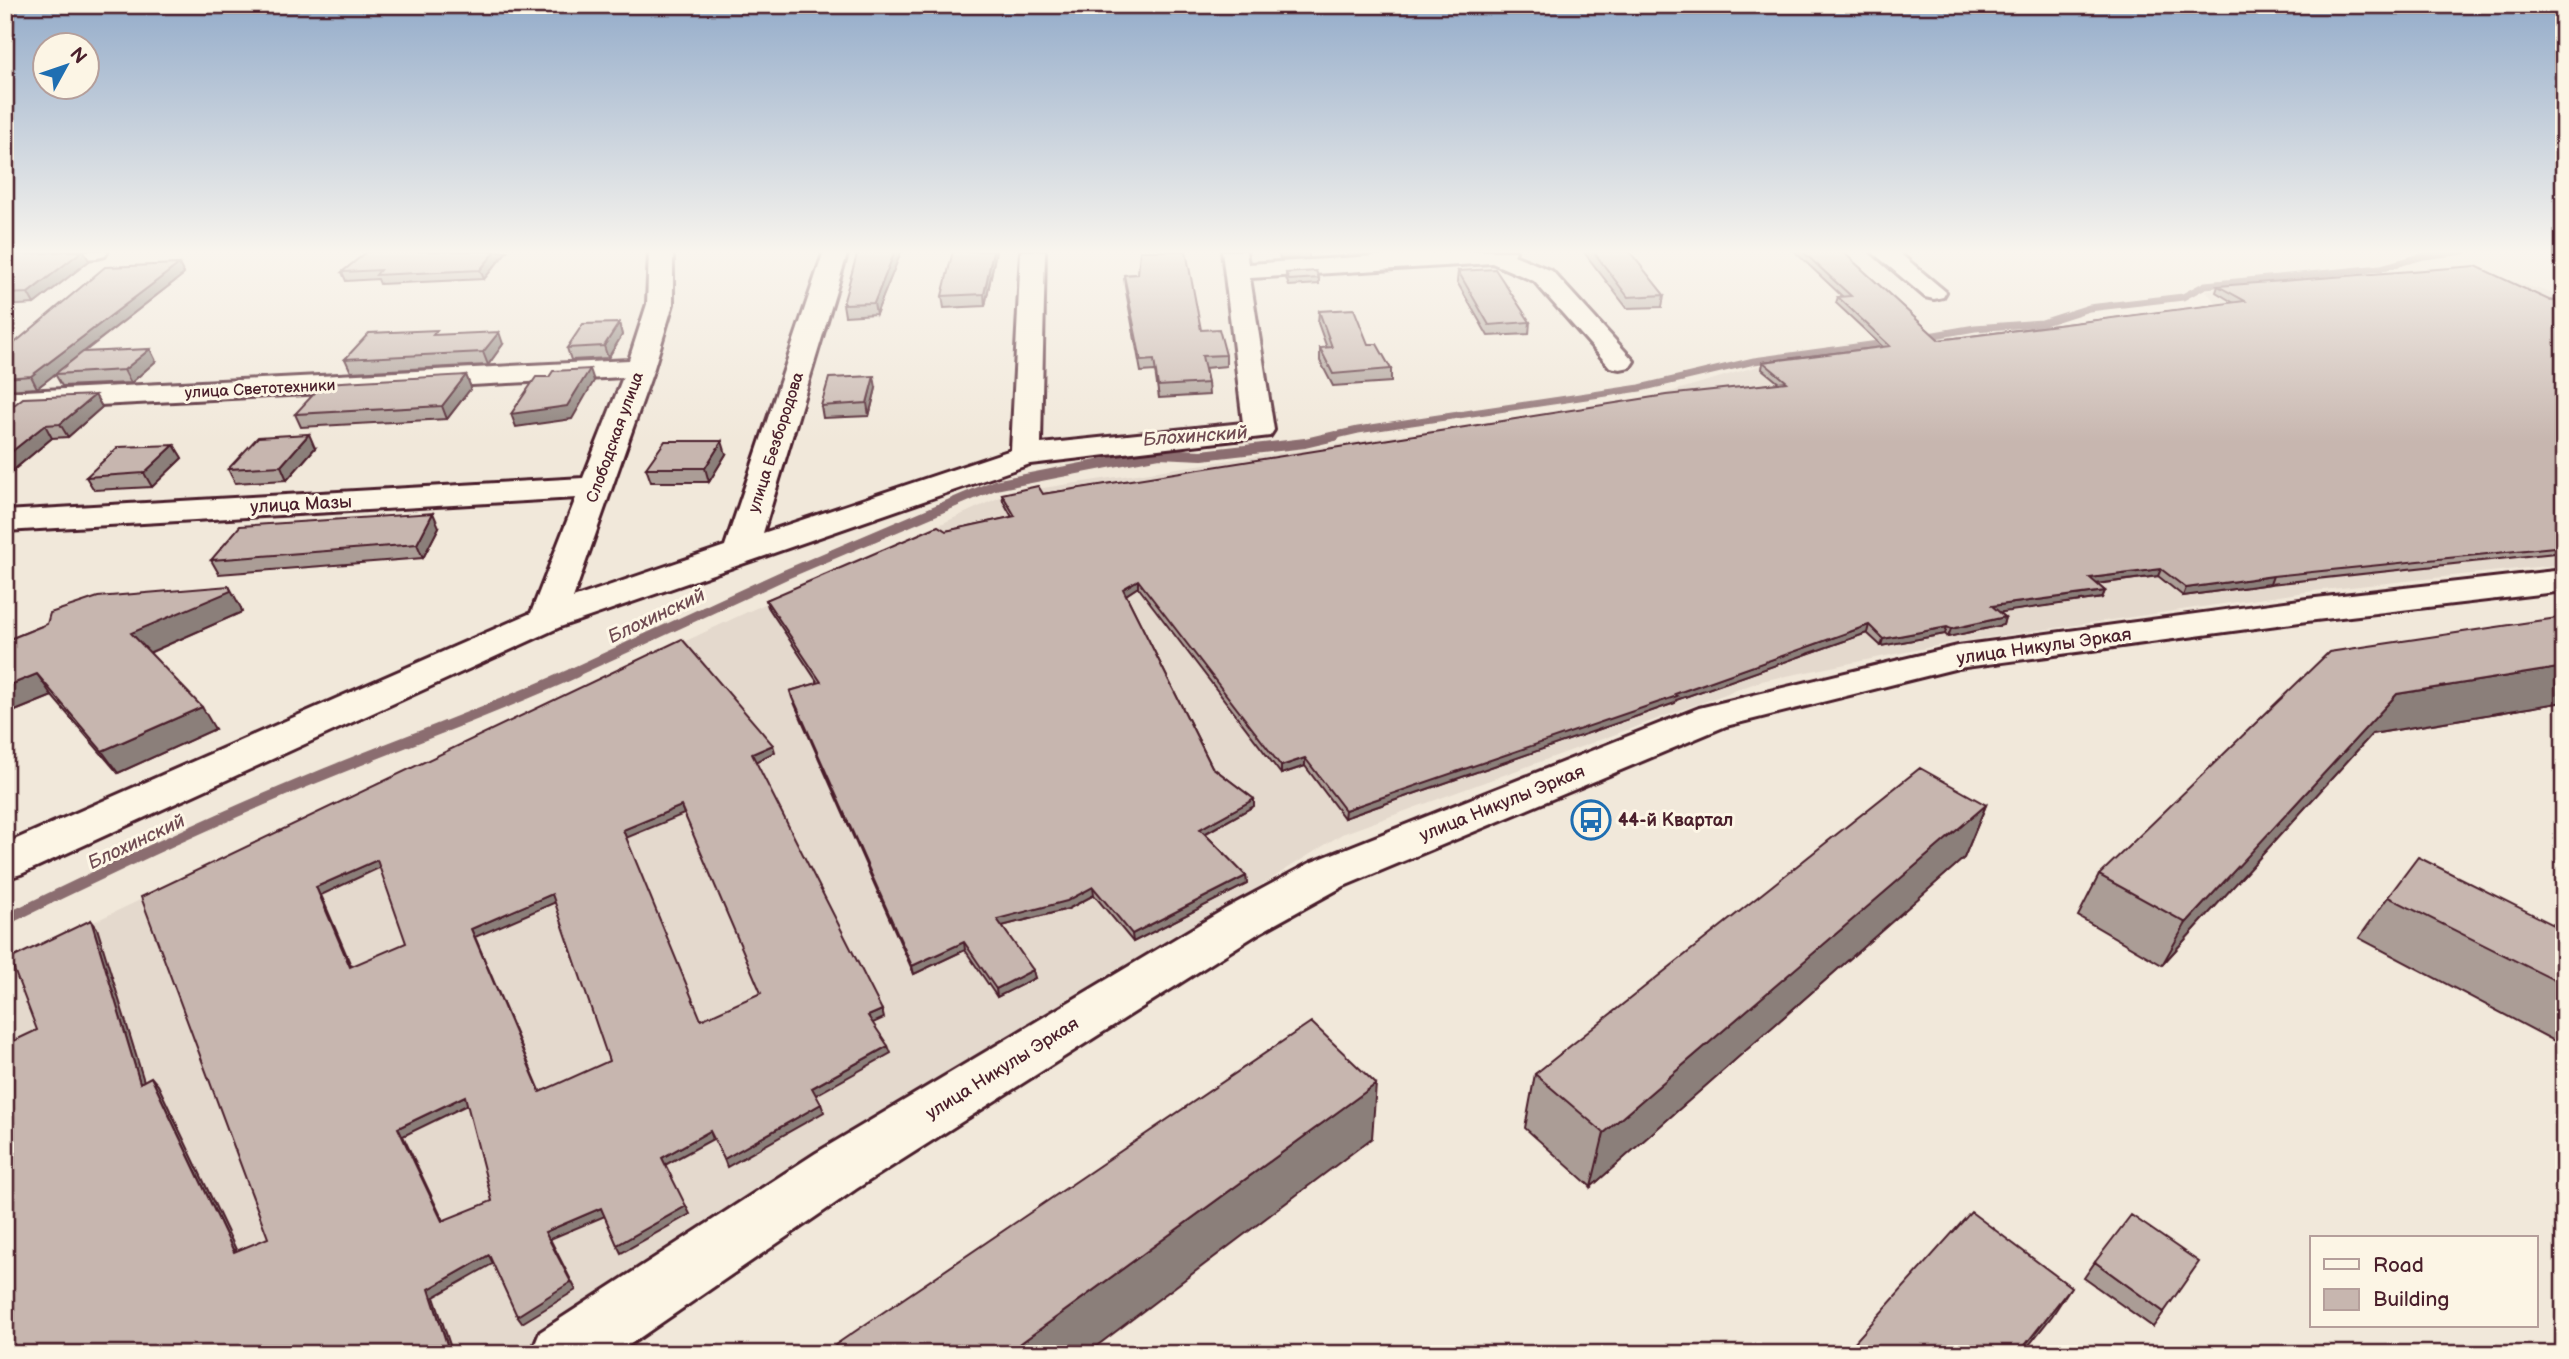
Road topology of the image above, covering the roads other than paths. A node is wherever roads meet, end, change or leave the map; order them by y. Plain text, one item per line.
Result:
1 (657, 314) edge
2 (816, 314) edge
3 (1031, 314) edge
4 (1242, 314) edge
5 (1578, 314) edge
6 (1620, 361) dead end
7 (640, 368) junction
8 (5, 401) edge
9 (1026, 455) junction
10 (596, 487) junction
11 (5, 521) edge
12 (740, 552) junction
13 (2564, 580) edge
14 (547, 619) junction
15 (5, 863) edge
16 (562, 1354) edge

1 - 7 street, Слободская улица
2 - 12 street, улица Безбородова
3 - 9 street
4 - 9 street
5 - 6 street
7 - 8 street, улица Светотехники
7 - 10 street, Слободская улица
9 - 12 street
10 - 11 street, улица Мазы
10 - 14 street, Слободская улица
12 - 14 street
13 - 16 street, улица Никулы Эркая
14 - 15 street

